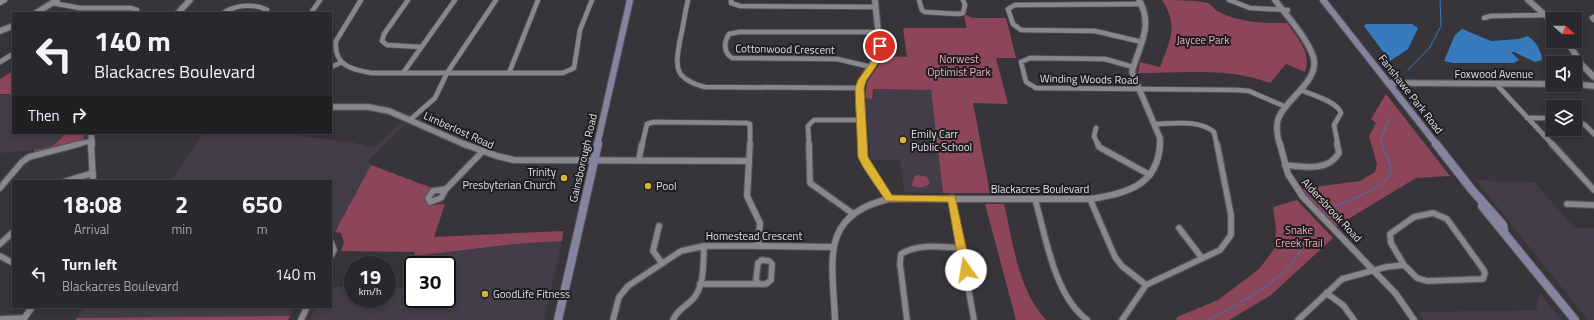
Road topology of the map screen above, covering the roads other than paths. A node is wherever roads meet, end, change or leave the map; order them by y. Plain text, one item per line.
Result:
1 (5, 0) edge
2 (190, 0) edge
3 (320, 0) edge
4 (361, 0) edge
5 (408, 0) edge
6 (455, 0) edge
7 (496, 0) edge
8 (538, 0) edge
9 (592, 0) edge
10 (630, 0) edge
11 (688, 0) edge
12 (731, 0) edge
13 (875, 0) edge
14 (919, 0) edge
15 (963, 0) edge
16 (1229, 0) edge
17 (1275, 0) edge
18 (1323, 0) edge
19 (1529, 0) edge
20 (55, 2) edge
21 (1141, 2) edge
22 (0, 3) edge
23 (876, 7) junction
24 (1285, 10) junction
25 (38, 12) edge
26 (136, 12) edge
27 (179, 12) edge
28 (224, 12) edge
29 (266, 12) edge
30 (312, 12) edge
31 (1546, 15) joint
32 (1594, 17) edge
33 (1484, 18) dead end
34 (1594, 20) edge
35 (12, 26) edge
36 (0, 31) edge
37 (879, 32) junction
38 (1142, 42) junction
39 (421, 47) junction
40 (1571, 48) edge
41 (12, 55) edge
42 (0, 62) edge
43 (340, 63) junction
44 (332, 67) edge
45 (871, 67) junction
46 (1133, 67) junction
47 (403, 73) junction
48 (447, 73) junction
49 (509, 73) junction
50 (1593, 81) edge
51 (1496, 84) junction
52 (1546, 84) edge
53 (1582, 84) edge
54 (1390, 85) junction
55 (860, 88) junction
56 (1138, 89) junction
57 (1300, 90) junction
58 (332, 107) edge
59 (1286, 107) junction
60 (1527, 118) junction
61 (1546, 118) edge
62 (411, 119) junction
63 (862, 120) junction
64 (1154, 124) junction
65 (1582, 124) edge
66 (1096, 128) dead end
67 (91, 134) edge
68 (1594, 134) edge
69 (91, 141) junction
70 (481, 153) junction
71 (639, 159) junction
72 (594, 160) junction
73 (749, 161) junction
74 (1285, 164) junction
75 (93, 173) junction
76 (1150, 175) junction
77 (69, 180) edge
78 (93, 180) edge
79 (0, 188) edge
80 (446, 189) dead end
81 (1594, 190) edge
82 (952, 198) junction
83 (889, 199) junction
84 (1035, 199) junction
85 (1090, 199) junction
86 (1567, 204) dead end
87 (1594, 205) edge
88 (852, 213) junction
89 (659, 226) dead end
90 (1179, 228) dead end
91 (12, 233) edge
92 (332, 243) edge
93 (0, 244) edge
94 (704, 246) junction
95 (758, 246) junction
96 (833, 247) junction
97 (960, 248) junction
98 (332, 254) edge
99 (0, 256) edge
100 (1202, 258) junction
101 (12, 262) edge
102 (662, 263) junction
103 (1404, 265) junction
104 (1374, 270) junction
105 (700, 284) junction
106 (761, 284) dead end
107 (1146, 285) junction
108 (1326, 293) junction
109 (31, 308) edge
110 (307, 308) edge
111 (0, 319) edge
112 (23, 319) edge
113 (301, 320) edge
114 (558, 320) edge
115 (613, 320) edge
116 (673, 320) edge
117 (835, 320) edge
118 (907, 320) edge
119 (974, 320) edge
120 (1087, 320) edge
121 (1122, 320) edge
122 (1298, 320) edge
123 (1354, 320) edge
124 (1414, 320) edge
125 (1575, 320) edge

1 - 22 street
2 - 27 street
3 - 30 street
4 - 43 street
5 - 39 street
6 - 39 street
7 - 48 street
8 - 49 street
9 - 49 street
10 - 72 main road, Gainsborough Road
11 - 55 street
12 - 23 street
13 - 23 street
14 - 15 street
16 - 24 street
17 - 24 street, Aldersbrook Road
18 - 54 main road, Fanshawe Park Road
19 - 31 street
20 - 25 street
20 - 26 street
21 - 38 street
21 - 38 street
23 - 37 street
24 - 57 street, Aldersbrook Road
28 - 29 street
31 - 33 street
32 - 34 street
35 - 36 street
37 - 45 street
37 - 45 street, Cottonwood Crescent
38 - 46 street
39 - 47 street
40 - 50 street
41 - 42 street
43 - 44 street
43 - 47 street
45 - 55 street
46 - 56 street, Blackacres Boulevard
46 - 56 street, Winding Woods Road
47 - 48 street
48 - 49 street
48 - 62 street
50 - 53 street
51 - 52 street, Foxwood Avenue
51 - 54 street, Foxwood Avenue
51 - 60 street
54 - 125 main road, Fanshawe Park Road
55 - 63 street
56 - 59 street, Winding Woods Road
56 - 64 street, Blackacres Boulevard
57 - 59 street, Aldersbrook Road
57 - 74 street
58 - 62 street, Limberlost Road
59 - 74 street, Aldersbrook Road
60 - 61 street
60 - 81 street
62 - 70 street, Limberlost Road
63 - 83 street
63 - 88 street
64 - 76 street, Blackacres Boulevard
64 - 100 street
65 - 68 street
66 - 76 street
67 - 69 street
69 - 75 street
69 - 79 street
70 - 72 street, Limberlost Road
70 - 80 street
71 - 72 street, Limberlost Road
71 - 73 street, Limberlost Road
71 - 73 street
72 - 114 main road, Gainsborough Road
73 - 95 street
74 - 104 street, Aldersbrook Road
75 - 77 street
75 - 78 street
76 - 85 street, Blackacres Boulevard
82 - 83 street, Blackacres Boulevard
82 - 84 street, Blackacres Boulevard
82 - 97 street
83 - 88 street, Blackacres Boulevard
84 - 85 street, Blackacres Boulevard
84 - 120 street
85 - 107 street
86 - 87 street
88 - 96 street, Blackacres Boulevard
89 - 102 street
90 - 100 street
91 - 93 street
92 - 98 street
94 - 95 street, Homestead Crescent
94 - 102 street, Homestead Crescent
94 - 105 street
95 - 96 street, Homestead Crescent
96 - 117 street, Blackacres Boulevard
97 - 118 street
97 - 119 street
99 - 101 street
100 - 107 street
102 - 115 street, Homestead Crescent
103 - 103 street
103 - 104 street
104 - 108 street
104 - 124 street, Aldersbrook Road
105 - 106 street
105 - 116 street
107 - 121 street
108 - 122 street
108 - 123 street
109 - 112 street
110 - 113 street
111 - 112 street

